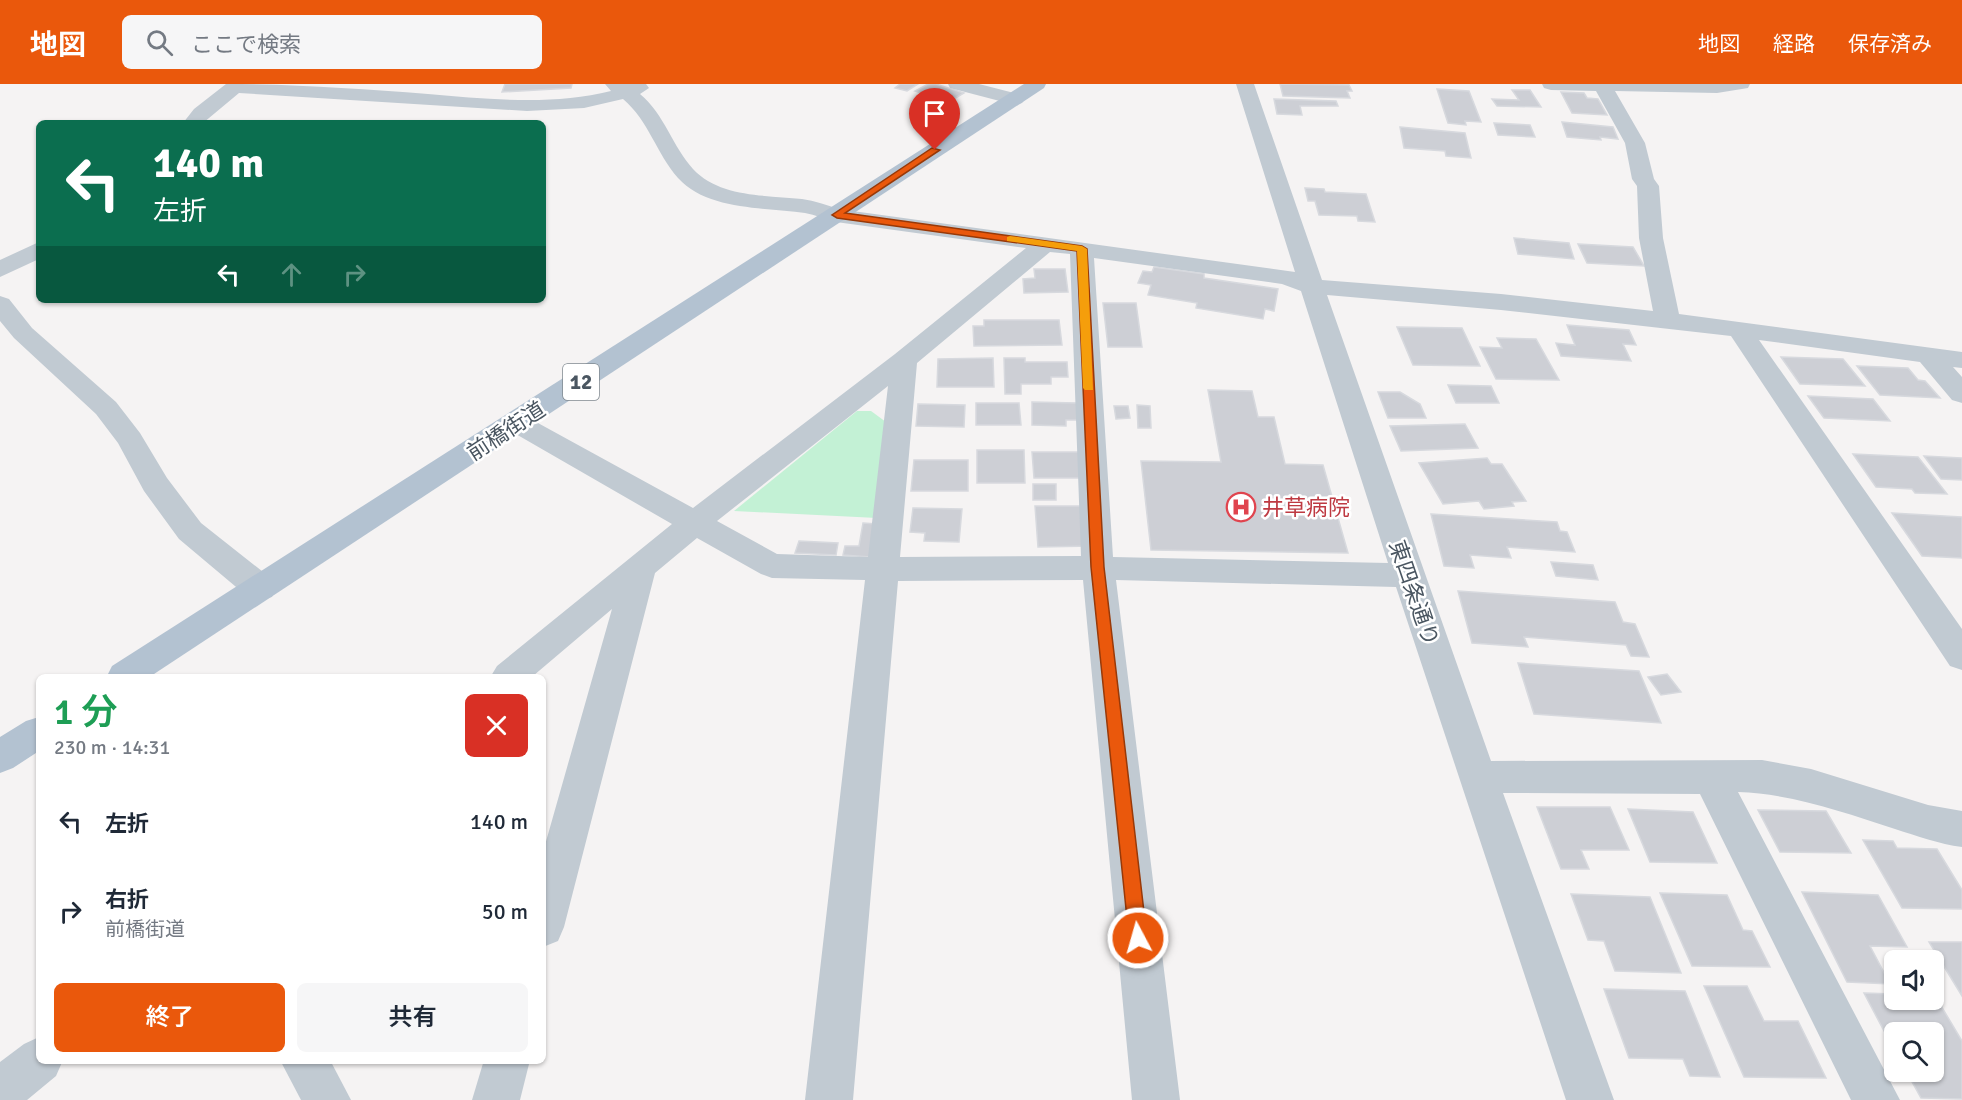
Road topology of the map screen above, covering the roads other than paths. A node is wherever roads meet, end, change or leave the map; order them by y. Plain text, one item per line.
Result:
1 (649, 84) edge
2 (957, 84) edge
3 (1245, 84) edge
4 (1551, 84) edge
5 (1742, 84) edge
6 (236, 85) edge
7 (1603, 86) junction
8 (621, 88) edge
9 (1026, 91) edge
10 (195, 120) edge
11 (837, 215) junction
12 (1045, 244) junction
13 (1082, 249) junction
14 (36, 251) edge
15 (0, 270) edge
16 (1311, 286) junction
17 (0, 304) edge
18 (1667, 320) junction
19 (1740, 331) junction
20 (1929, 356) junction
21 (904, 360) junction
22 (1962, 360) edge
23 (1962, 394) edge
24 (517, 423) junction
25 (695, 522) junction
26 (640, 567) junction
27 (1098, 567) junction
28 (883, 569) junction
29 (1408, 575) junction
30 (260, 588) junction
31 (1958, 638) edge
32 (127, 674) edge
33 (511, 674) edge
34 (36, 734) edge
35 (0, 757) edge
36 (1477, 777) junction
37 (1711, 778) junction
38 (1961, 830) edge
39 (546, 916) edge
40 (36, 1063) edge
41 (305, 1064) edge
42 (506, 1064) edge
43 (0, 1092) edge
44 (327, 1100) edge
45 (496, 1100) edge
46 (829, 1100) edge
47 (1156, 1100) edge
48 (1590, 1100) edge
49 (1876, 1100) edge

1 - 8 street
2 - 9 street
3 - 16 street, 東四条通り
4 - 7 street
5 - 7 street
6 - 8 street
6 - 10 street
7 - 18 street
8 - 11 street
9 - 11 main road, 前橋街道 / 12
11 - 12 street
11 - 24 main road, 前橋街道 / 12
12 - 13 street
12 - 21 street
13 - 16 street
13 - 27 street
14 - 15 street
16 - 18 street
16 - 29 street, 東四条通り
17 - 30 street
18 - 19 street
19 - 20 street
19 - 31 street
20 - 22 street
20 - 23 street
21 - 25 street
21 - 28 street
24 - 25 street
24 - 30 main road, 前橋街道 / 12
25 - 26 street
25 - 28 street
26 - 33 street
26 - 39 street
27 - 28 street
27 - 29 street
27 - 47 street
28 - 46 street
29 - 36 street, 東四条通り
30 - 32 main road, 前橋街道 / 12
34 - 35 main road
36 - 37 street
36 - 48 street, 東四条通り
37 - 38 street
37 - 49 street
40 - 43 street
41 - 44 street
42 - 45 street

